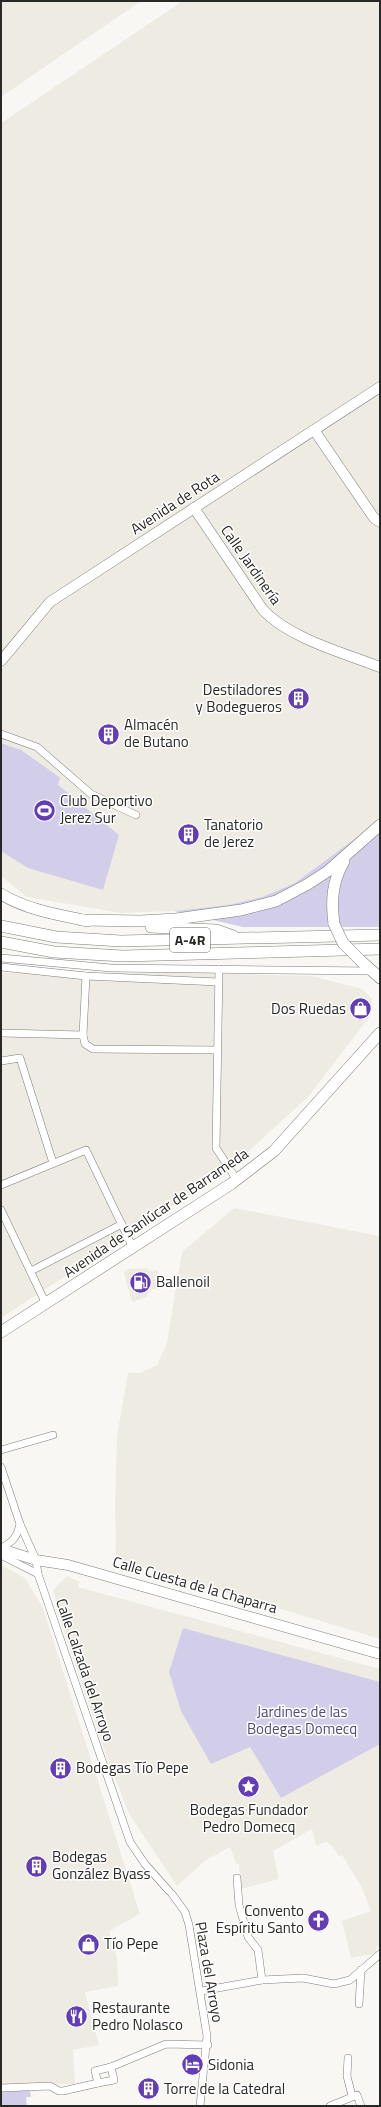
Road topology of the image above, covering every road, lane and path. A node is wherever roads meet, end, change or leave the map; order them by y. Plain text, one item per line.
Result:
1 (380, 386) edge
2 (314, 430) junction
3 (194, 508) junction
4 (380, 522) edge
5 (1, 661) edge
6 (380, 667) edge
7 (1, 734) edge
8 (136, 815) dead end
9 (380, 825) edge
10 (350, 852) junction
11 (1, 894) edge
12 (82, 920) junction
13 (1, 926) edge
14 (380, 935) edge
15 (239, 938) junction
16 (1, 942) edge
17 (380, 949) edge
18 (1, 958) edge
19 (1, 967) edge
20 (219, 969) junction
21 (378, 974) edge
22 (86, 976) junction
23 (218, 982) junction
24 (380, 1033) edge
25 (1, 1034) edge
26 (83, 1035) junction
27 (217, 1050) junction
28 (1, 1061) edge
29 (53, 1163) junction
30 (237, 1180) junction
31 (1, 1185) edge
32 (1, 1210) edge
33 (122, 1224) junction
34 (133, 1248) junction
35 (31, 1272) junction
36 (46, 1304) junction
37 (1, 1332) edge
38 (53, 1435) dead end
39 (1, 1450) edge
40 (1, 1467) edge
41 (20, 1524) junction
42 (1, 1548) edge
43 (1, 1555) edge
44 (36, 1560) junction
45 (38, 1574) junction
46 (380, 1654) edge
47 (237, 1878) dead end
48 (170, 1892) joint
49 (380, 1954) edge
50 (361, 1970) junction
51 (262, 1980) junction
52 (201, 1991) junction
53 (359, 2004) dead end
54 (208, 2046) junction
55 (348, 2058) dead end
56 (111, 2067) junction
57 (98, 2083) junction
58 (1, 2088) edge
59 (355, 2096) junction
60 (200, 2106) edge
61 (330, 2106) edge
62 (361, 2106) edge

1 - 2 street, Avenida de Rota
2 - 3 street, Avenida de Rota
2 - 4 street
3 - 5 street, Avenida de Rota
3 - 6 street, Calle Jardinería
7 - 8 street
9 - 10 main road
10 - 12 main road
10 - 21 main road, bridge
11 - 12 main road
12 - 15 main road
13 - 15 main road, A-4R
14 - 15 main road, A-4R
16 - 17 main road, A-4R
18 - 20 street
19 - 22 street
20 - 21 street
20 - 23 street
22 - 23 street
22 - 26 street
23 - 27 street
24 - 30 main road, Avenida de Sanlúcar de Barrameda
25 - 26 street
26 - 27 street
27 - 30 street
28 - 29 street
29 - 31 street
29 - 33 street
30 - 34 main road, Avenida de Sanlúcar de Barrameda
32 - 35 street
33 - 34 street
33 - 35 street
34 - 36 main road, Avenida de Sanlúcar de Barrameda
35 - 36 street
36 - 37 main road, Avenida de Sanlúcar de Barrameda
38 - 39 street
40 - 41 street, Calle Calzada del Arroyo
41 - 42 street
41 - 44 street, Calle Calzada del Arroyo
42 - 44 street, Calle Cuesta de la Chaparra
43 - 45 street
44 - 45 street, Calle Calzada del Arroyo
44 - 46 street, Calle Cuesta de la Chaparra
45 - 48 street, Calle Calzada del Arroyo
47 - 51 street
48 - 52 street, Plaza del Arroyo
49 - 50 street
50 - 51 street
50 - 53 street
51 - 52 street
52 - 54 street, Plaza del Arroyo
54 - 56 street
54 - 60 street, Plaza del Arroyo
55 - 59 street
56 - 57 street
56 - 57 street
57 - 58 street
59 - 61 street
59 - 62 street

